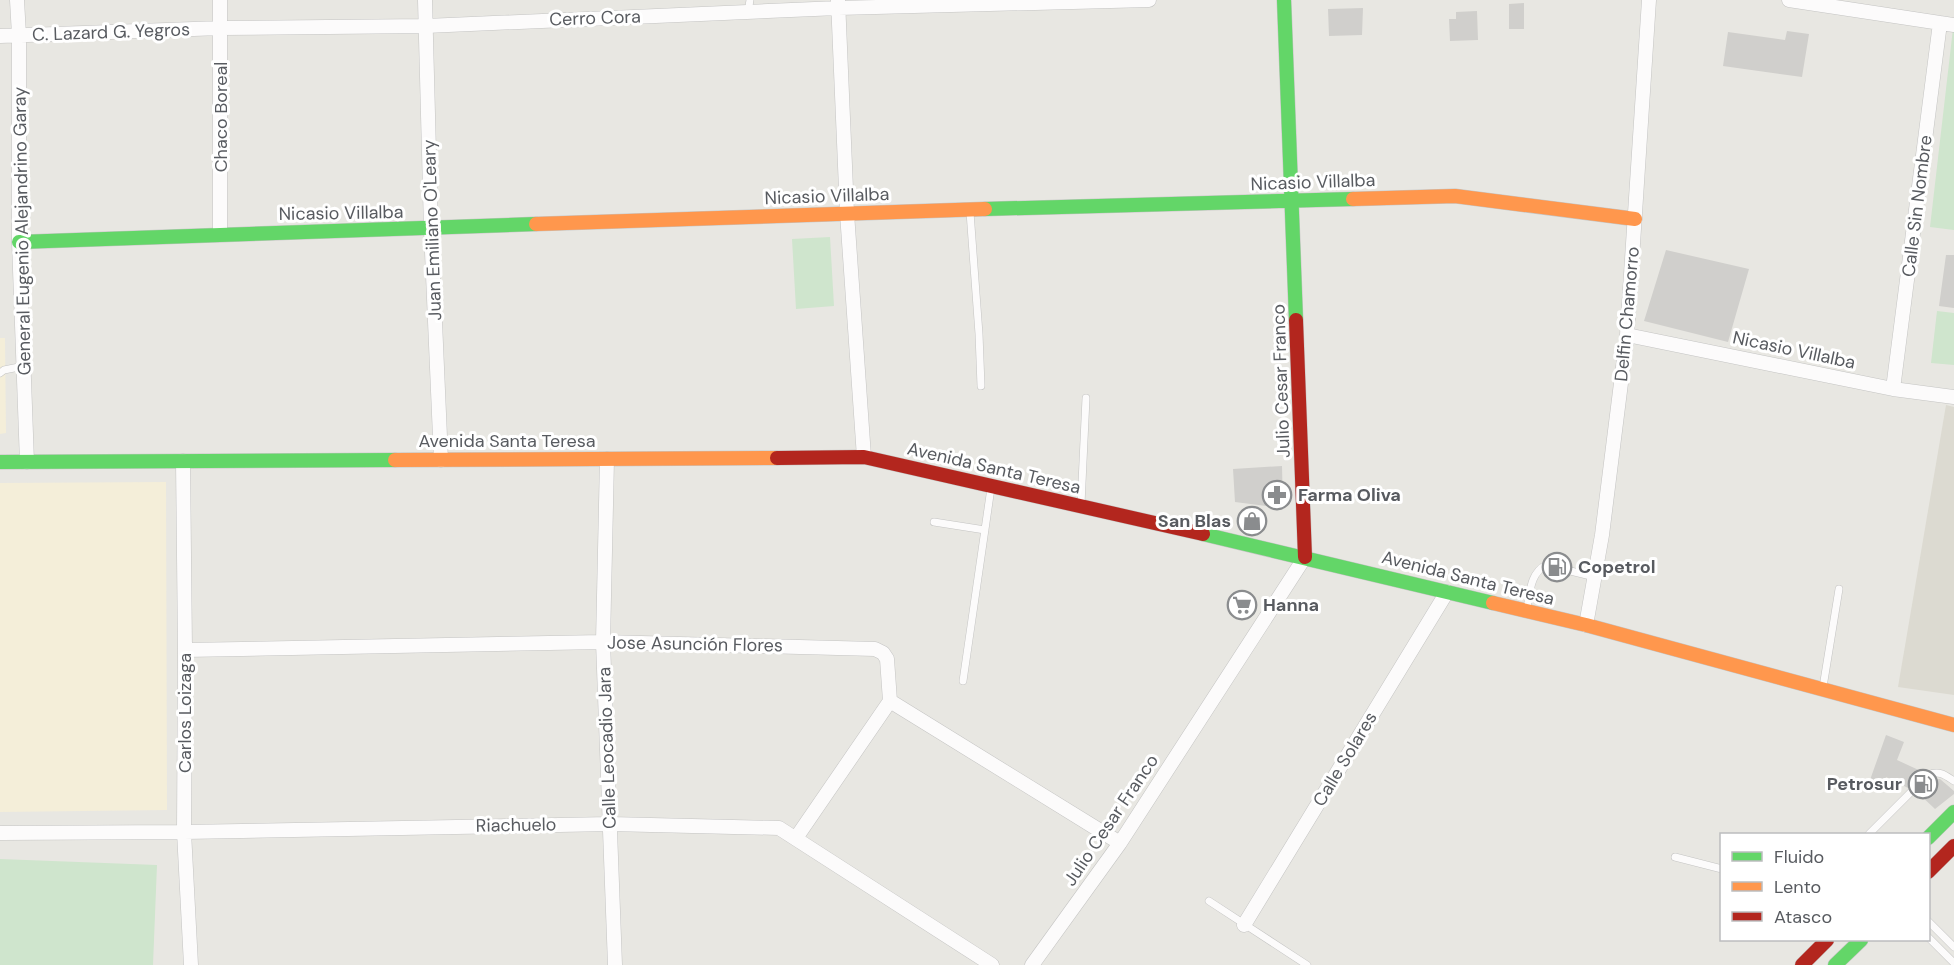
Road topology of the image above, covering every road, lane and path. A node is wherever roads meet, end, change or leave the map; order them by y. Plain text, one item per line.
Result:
1 (17, 0) edge
2 (220, 0) edge
3 (425, 0) edge
4 (1149, 0) edge
5 (1284, 0) edge
6 (1649, 0) edge
7 (1789, 0) edge
8 (917, 3) edge
9 (838, 4) edge
10 (749, 6) edge
11 (1947, 24) edge
12 (426, 26) junction
13 (222, 28) junction
14 (19, 35) junction
15 (0, 36) edge
16 (1292, 200) junction
17 (970, 210) junction
18 (847, 213) junction
19 (1635, 219) junction
20 (431, 229) junction
21 (220, 234) junction
22 (19, 242) junction
23 (1628, 334) junction
24 (24, 366) junction
25 (0, 373) edge
26 (981, 386) dead end
27 (1893, 389) junction
28 (1954, 396) edge
29 (1086, 398) dead end
30 (864, 457) junction
31 (607, 459) junction
32 (441, 460) junction
33 (183, 461) junction
34 (0, 462) edge
35 (27, 462) junction
36 (992, 486) junction
37 (1081, 506) junction
38 (934, 522) dead end
39 (985, 530) junction
40 (1305, 556) junction
41 (1594, 577) junction
42 (1839, 589) dead end
43 (1447, 592) junction
44 (1527, 611) junction
45 (1586, 625) junction
46 (603, 642) junction
47 (185, 650) junction
48 (963, 681) dead end
49 (1822, 689) junction
50 (890, 701) junction
51 (1954, 725) edge
52 (1928, 775) dead end
53 (1954, 781) edge
54 (1913, 790) dead end
55 (1954, 812) edge
56 (610, 824) junction
57 (184, 832) junction
58 (0, 833) edge
59 (1870, 833) edge
60 (1930, 837) edge
61 (796, 838) junction
62 (1120, 843) junction
63 (1954, 846) edge
64 (1675, 857) dead end
65 (1720, 868) edge
66 (1930, 871) edge
67 (1209, 901) dead end
68 (1930, 922) edge
69 (1244, 925) junction
70 (1930, 937) edge
71 (1825, 941) edge
72 (1859, 941) edge
73 (1954, 947) edge
74 (1954, 964) edge
75 (191, 965) edge
76 (615, 965) edge
77 (992, 965) edge
78 (1032, 965) edge
79 (1306, 965) edge
80 (1802, 965) edge
81 (1835, 965) edge

1 - 14 street, General Eugenio Alejandrino Garay
2 - 13 street, Chaco Boreal
3 - 12 street, Juan Emiliano O'Leary
4 - 8 street, Cerro Cora
5 - 16 main road, Julio Cesar Franco
6 - 19 street, Delfin Chamorro
7 - 11 street
8 - 9 street, Cerro Cora
9 - 10 street, Cerro Cora
9 - 18 street
10 - 12 street, Cerro Cora
11 - 27 street, Calle Sin Nombre
12 - 13 street, Cerro Cora
12 - 20 street, Juan Emiliano O'Leary
13 - 14 street, C. Lazard G. Yegros
13 - 21 street, Chaco Boreal
14 - 15 street, C. Lazard G. Yegros
14 - 22 street, General Eugenio Alejandrino Garay
16 - 17 main road, Nicasio Villalba
16 - 19 main road, Nicasio Villalba
16 - 40 main road, Julio Cesar Franco
17 - 18 main road, Nicasio Villalba
17 - 26 lane
18 - 20 main road, Nicasio Villalba
18 - 30 street
19 - 23 street, Delfin Chamorro
20 - 21 main road, Nicasio Villalba
20 - 32 street, Juan Emiliano O'Leary
21 - 22 main road, Nicasio Villalba
22 - 24 street, General Eugenio Alejandrino Garay
23 - 27 street, Nicasio Villalba
23 - 41 street, Delfin Chamorro
24 - 25 lane
24 - 35 street, General Eugenio Alejandrino Garay
27 - 28 street, Nicasio Villalba
29 - 37 lane
30 - 31 main road, Avenida Santa Teresa
30 - 36 main road, Avenida Santa Teresa
31 - 32 main road, Avenida Santa Teresa
31 - 46 street, Calle Leocadio Jara
32 - 33 main road, Avenida Santa Teresa
33 - 35 main road, Avenida Santa Teresa
33 - 47 street, Carlos Loizaga
34 - 35 main road, Avenida Santa Teresa
36 - 37 main road, Avenida Santa Teresa
36 - 39 lane
37 - 40 main road, Avenida Santa Teresa
38 - 39 lane
39 - 48 lane
40 - 43 main road, Avenida Santa Teresa
40 - 62 street, Julio Cesar Franco
41 - 44 lane
41 - 45 street, Delfin Chamorro
42 - 49 lane
43 - 44 main road, Avenida Santa Teresa
43 - 69 street, Calle Solares
44 - 45 main road, Avenida Santa Teresa
45 - 49 main road, Avenida Santa Teresa
46 - 47 street, Jose Asunción Flores
46 - 50 street, Jose Asunción Flores
46 - 56 street, Calle Leocadio Jara
47 - 57 street, Carlos Loizaga
49 - 51 main road, Avenida Santa Teresa
50 - 61 street
50 - 62 street
52 - 53 lane
54 - 59 lane
55 - 60 main road
56 - 57 street, Riachuelo
56 - 61 street, Riachuelo
56 - 76 street, Calle Leocadio Jara
57 - 58 street, Riachuelo
57 - 75 street, Carlos Loizaga
61 - 77 street, Riachuelo
62 - 78 street, Julio Cesar Franco
63 - 66 main road
64 - 65 lane
67 - 69 lane
68 - 73 lane
69 - 79 lane
70 - 74 lane
71 - 80 main road
72 - 81 main road

